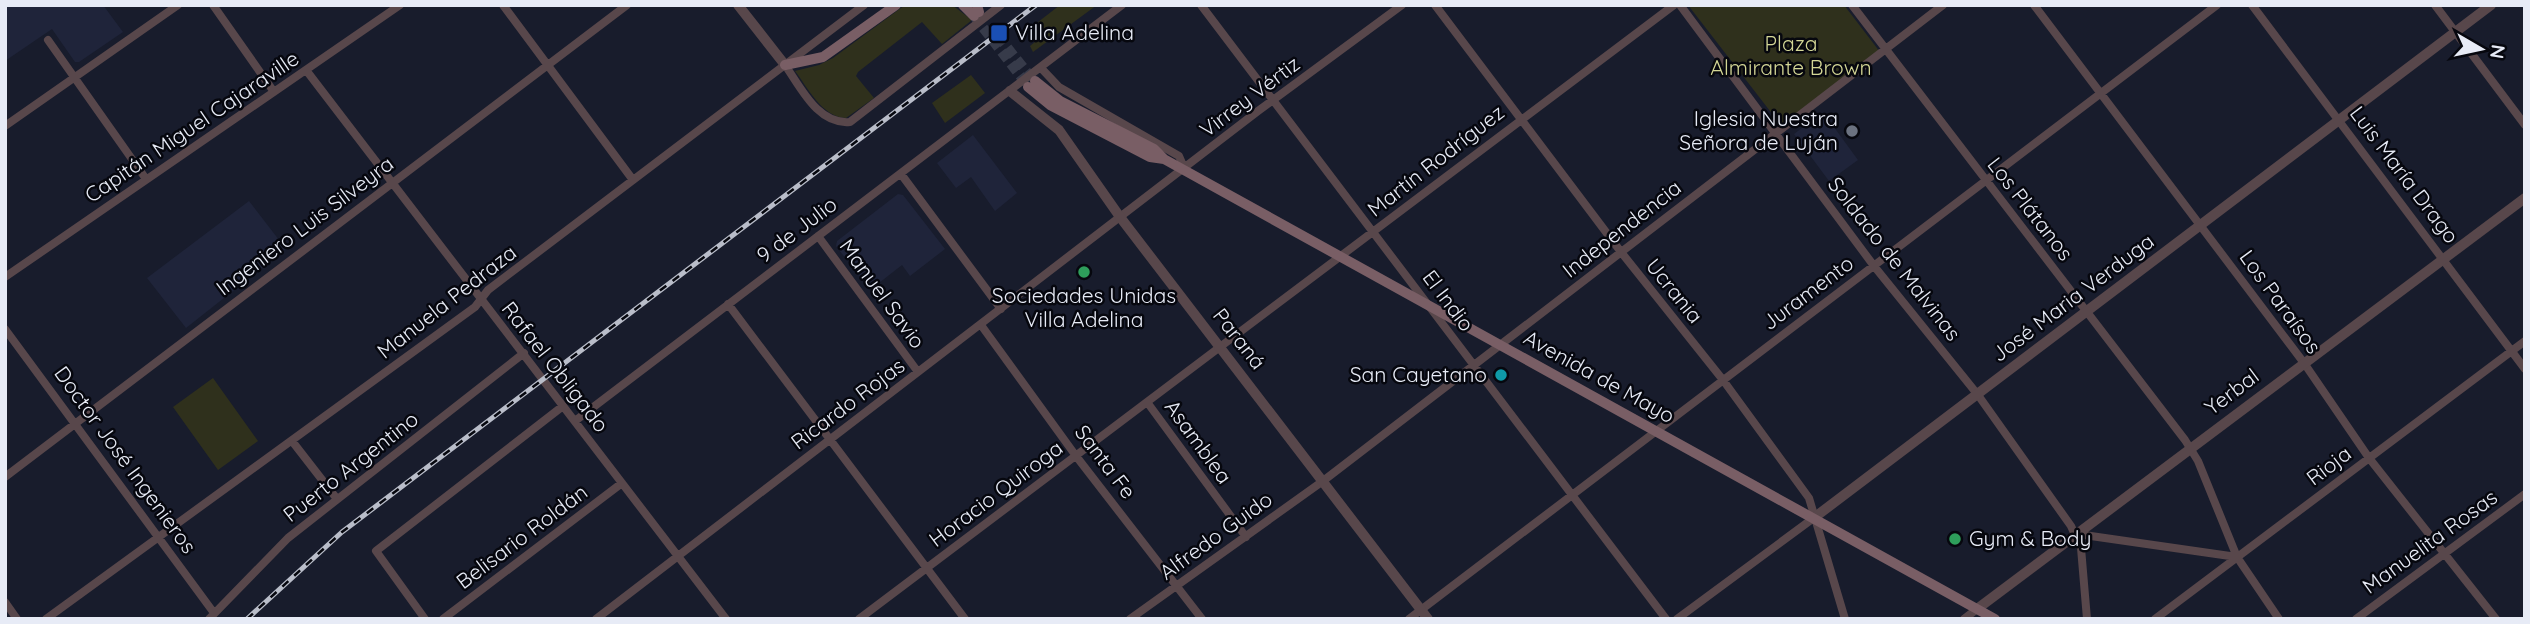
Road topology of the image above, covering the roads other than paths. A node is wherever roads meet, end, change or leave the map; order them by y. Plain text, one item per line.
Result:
1 (178, 5) edge
2 (400, 5) edge
3 (503, 5) edge
4 (627, 5) edge
5 (738, 5) edge
6 (864, 5) edge
7 (896, 5) edge
8 (963, 5) edge
9 (1001, 5) edge
10 (1122, 5) edge
11 (1201, 5) edge
12 (1402, 5) edge
13 (1436, 5) edge
14 (1674, 5) edge
15 (1680, 5) edge
16 (1852, 5) edge
17 (1943, 5) edge
18 (2034, 5) edge
19 (2217, 5) edge
20 (2252, 5) edge
21 (2435, 5) edge
22 (2491, 5) edge
23 (214, 6) edge
24 (977, 11) tunnel mouth
25 (2456, 32) junction
26 (48, 40) dead end
27 (1886, 49) junction
28 (785, 65) junction
29 (547, 66) junction
30 (1041, 68) junction
31 (306, 71) junction
32 (74, 78) junction
33 (1032, 84) tunnel mouth
34 (1010, 91) junction
35 (274, 92) junction
36 (2100, 94) junction
37 (1271, 101) junction
38 (1520, 118) junction
39 (2339, 118) junction
40 (2525, 125) edge
41 (5, 127) edge
42 (1776, 133) junction
43 (1185, 170) junction
44 (901, 174) junction
45 (146, 179) junction
46 (633, 180) junction
47 (1985, 181) junction
48 (390, 184) junction
49 (2525, 198) edge
50 (1120, 217) junction
51 (2201, 224) junction
52 (1372, 233) junction
53 (818, 236) junction
54 (1621, 252) junction
55 (1340, 258) junction
56 (2445, 258) junction
57 (1874, 266) junction
58 (5, 277) edge
59 (480, 300) junction
60 (728, 304) junction
61 (1001, 309) junction
62 (2088, 311) junction
63 (1437, 313) junction
64 (981, 326) junction
65 (5, 329) edge
66 (2525, 341) edge
67 (1500, 345) junction
68 (1221, 347) junction
69 (2512, 351) junction
70 (524, 353) junction
71 (2304, 363) junction
72 (1474, 365) junction
73 (2525, 369) edge
74 (918, 372) junction
75 (1723, 380) junction
76 (1978, 395) junction
77 (1147, 402) junction
78 (563, 406) junction
79 (575, 421) junction
80 (78, 424) junction
81 (1655, 430) junction
82 (829, 439) junction
83 (292, 441) junction
84 (2190, 448) junction
85 (1076, 456) junction
86 (2368, 458) junction
87 (5, 477) edge
88 (1323, 481) junction
89 (622, 483) junction
90 (1572, 493) junction
91 (2525, 494) edge
92 (337, 499) junction
93 (1815, 517) junction
94 (2076, 534) junction
95 (159, 535) junction
96 (1246, 537) junction
97 (2444, 554) junction
98 (677, 555) junction
99 (2236, 557) junction
100 (926, 568) junction
101 (1178, 587) junction
102 (5, 602) edge
103 (1977, 609) junction
104 (1421, 610) junction
105 (212, 616) edge
106 (17, 619) edge
107 (46, 619) edge
108 (425, 619) edge
109 (443, 619) edge
110 (596, 619) edge
111 (726, 619) edge
112 (859, 619) edge
113 (965, 619) edge
114 (1130, 619) edge
115 (1202, 619) edge
116 (1409, 619) edge
117 (1428, 619) edge
118 (1666, 619) edge
119 (1677, 619) edge
120 (1845, 619) edge
121 (1964, 619) edge
122 (1995, 619) edge
123 (2087, 619) edge
124 (2155, 619) edge
125 (2279, 619) edge
126 (2356, 619) edge
127 (2496, 619) edge

1 - 32 street
2 - 31 street, Capitán Miguel Cajaraville
3 - 29 street
4 - 29 street, Ingeniero Luis Silveyra
5 - 28 street
6 - 28 street, Manuela Pedraza
7 - 28 main road
8 - 24 main road
9 - 28 street
10 - 30 street, 9 de Julio
11 - 37 street, El Indio
12 - 37 street, Virrey Vértiz
13 - 38 street, Ucrania
14 - 38 street, Martín Rodríguez
15 - 42 street, Soldado de Malvinas
16 - 27 street, Los Plátanos
17 - 27 street, Independencia
18 - 36 street, Los Paraísos
19 - 36 street, Juramento
20 - 39 street, Luis María Drago
21 - 25 street
22 - 25 street, José Maria Verduga
23 - 35 street
25 - 39 street, José Maria Verduga
25 - 40 street
26 - 32 street
27 - 42 street, Independencia
27 - 47 street, Los Plátanos
28 - 46 street, Manuela Pedraza
29 - 46 street
29 - 48 street, Ingeniero Luis Silveyra
30 - 34 street, 9 de Julio
30 - 43 street, Avenida de Mayo
31 - 35 street, Capitán Miguel Cajaraville
31 - 48 street, Rafael Obligado
32 - 41 street
32 - 45 street
33 - 43 main road, Avenida de Mayo
34 - 44 street, 9 de Julio
34 - 50 street, Paraná
35 - 45 street, Capitán Miguel Cajaraville
36 - 47 street, Juramento
36 - 51 street, Los Paraísos
37 - 43 street, Virrey Vértiz
37 - 52 street, El Indio
38 - 52 street, Martín Rodríguez
38 - 54 street, Ucrania
39 - 51 street, José Maria Verduga
39 - 56 street, Luis María Drago
42 - 54 street, Independencia
42 - 57 street, Soldado de Malvinas
43 - 50 street, Virrey Vértiz
43 - 55 main road, Avenida de Mayo
44 - 53 street, 9 de Julio
44 - 61 street
45 - 58 street, Capitán Miguel Cajaraville
46 - 59 street, Manuela Pedraza
47 - 57 street, Juramento
47 - 62 street, Los Plátanos
48 - 59 street, Rafael Obligado
48 - 80 street, Ingeniero Luis Silveyra
49 - 56 street, Yerbal
50 - 61 street, Ricardo Rojas
50 - 68 street, Paraná
51 - 62 street, José Maria Verduga
51 - 71 street, Los Paraísos
52 - 55 street, Martín Rodríguez
52 - 63 street, El Indio
53 - 60 street, 9 de Julio
53 - 74 street, Manuel Savio
54 - 67 street, Independencia
54 - 75 street, Ucrania
55 - 63 main road, Avenida de Mayo
55 - 68 street, Martín Rodríguez
56 - 69 street, Luis María Drago
56 - 71 street, Yerbal
57 - 75 street, Juramento
57 - 76 street, Soldado de Malvinas
59 - 70 street, Rafael Obligado
59 - 83 street, Manuela Pedraza
60 - 79 street, 9 de Julio
60 - 82 street
61 - 64 street, Ricardo Rojas
62 - 76 street, José Maria Verduga
62 - 84 street, Los Plátanos
63 - 67 main road, Avenida de Mayo
63 - 72 street, El Indio
64 - 74 street, Ricardo Rojas
64 - 85 street, Santa Fe
65 - 80 street, Doctor José Ingenieros
66 - 69 street, Rioja
67 - 72 street, Independencia
67 - 81 main road, Avenida de Mayo
68 - 77 street, Horacio Quiroga
68 - 88 street, Paraná
69 - 73 street, Luis María Drago
69 - 86 street, Rioja
70 - 78 street, Rafael Obligado
70 - 92 street, Puerto Argentino
71 - 84 street, Yerbal
71 - 86 street, Los Paraísos
72 - 88 street, Independencia
72 - 90 street, El Indio
74 - 82 street, Ricardo Rojas
75 - 81 street, Juramento
75 - 93 street, Ucrania
76 - 93 street, José Maria Verduga
76 - 94 street, Soldado de Malvinas
77 - 85 street, Horacio Quiroga
77 - 96 street, Asamblea
78 - 79 street, Rafael Obligado
78 - 108 street
79 - 89 street, Rafael Obligado
80 - 87 street, Ingeniero Luis Silveyra
80 - 95 street, Doctor José Ingenieros
81 - 90 street, Juramento
81 - 93 main road, Avenida de Mayo
82 - 98 street, Ricardo Rojas
82 - 100 street
83 - 92 street
83 - 95 street, Manuela Pedraza
84 - 94 street, Yerbal
84 - 99 street, Los Plátanos
85 - 100 street, Horacio Quiroga
85 - 101 street, Santa Fe
86 - 97 street, Los Paraísos
86 - 99 street, Rioja
88 - 96 street, Alfredo Guido
88 - 104 street, Paraná
89 - 98 street, Rafael Obligado
89 - 109 street, Belisario Roldán
90 - 104 street, Juramento
90 - 118 street, El Indio
91 - 97 street, Manuelita Rosas
92 - 105 street, Puerto Argentino
93 - 103 main road, Avenida de Mayo
93 - 119 street, José Maria Verduga
93 - 120 street, Ucrania
94 - 99 street
94 - 103 street, Yerbal
94 - 123 street, Soldado de Malvinas
95 - 105 street, Doctor José Ingenieros
95 - 107 street, Manuela Pedraza
96 - 101 street, Alfredo Guido
97 - 126 street, Manuelita Rosas
97 - 127 street, Los Paraísos
98 - 110 street, Ricardo Rojas
98 - 111 street, Rafael Obligado
99 - 124 street, Rioja
99 - 125 street, Los Plátanos
100 - 112 street, Horacio Quiroga
100 - 113 street
101 - 114 street, Alfredo Guido
101 - 115 street, Santa Fe
102 - 106 street
103 - 121 street, Yerbal
103 - 122 main road, Avenida de Mayo
104 - 116 street, Juramento
104 - 117 street, Paraná

